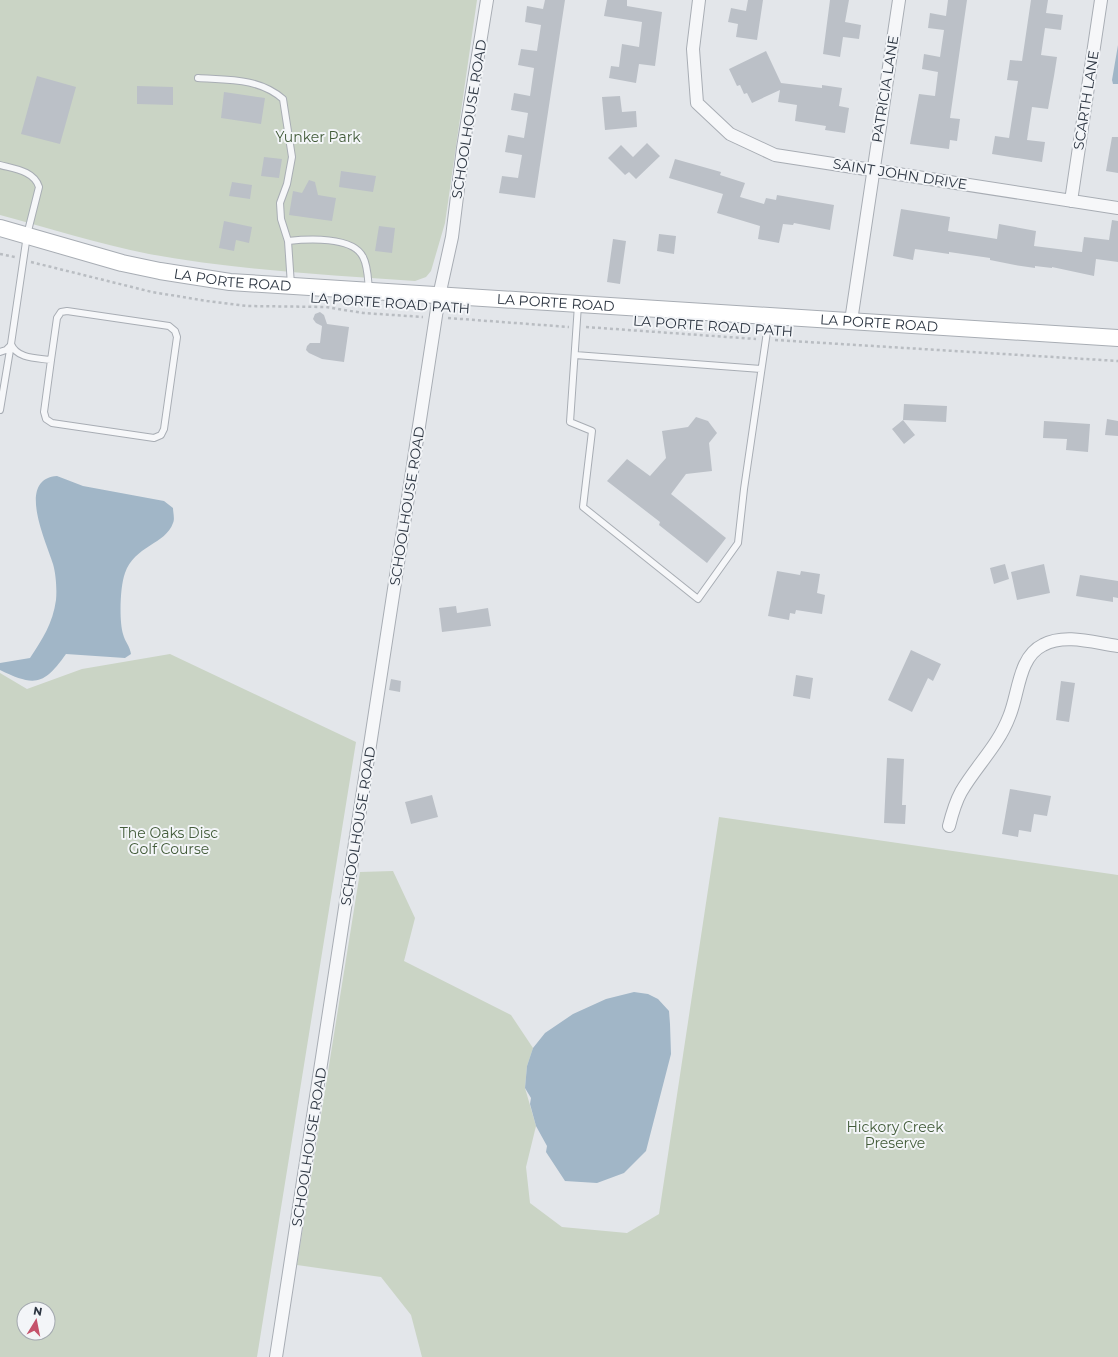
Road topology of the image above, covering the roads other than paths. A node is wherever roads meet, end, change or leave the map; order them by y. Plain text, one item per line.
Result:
1 (487, 0) edge
2 (699, 0) edge
3 (899, 0) edge
4 (1101, 0) edge
5 (198, 78) dead end
6 (0, 164) edge
7 (873, 170) junction
8 (1071, 200) junction
9 (1118, 208) edge
10 (0, 228) edge
11 (27, 235) junction
12 (288, 241) junction
13 (291, 285) junction
14 (369, 290) junction
15 (439, 296) junction
16 (578, 303) junction
17 (769, 316) junction
18 (851, 321) junction
19 (1118, 338) edge
20 (11, 344) junction
21 (0, 352) edge
22 (575, 355) junction
23 (52, 360) junction
24 (762, 369) junction
25 (0, 410) edge
26 (1118, 646) edge
27 (949, 826) dead end
28 (276, 1357) edge

1 - 15 street, SCHOOLHOUSE ROAD
2 - 7 street, SAINT JOHN DRIVE
3 - 7 street, PATRICIA LANE
4 - 8 street, SCARTH LANE
5 - 12 lane
6 - 11 lane
7 - 8 street, SAINT JOHN DRIVE
7 - 18 street, PATRICIA LANE
8 - 9 street, SAINT JOHN DRIVE
10 - 11 street, LA PORTE ROAD
11 - 13 street, LA PORTE ROAD
11 - 20 lane
12 - 13 lane
12 - 14 lane
13 - 14 street, LA PORTE ROAD
14 - 15 street, LA PORTE ROAD
15 - 16 street, LA PORTE ROAD
15 - 28 street, SCHOOLHOUSE ROAD
16 - 17 street, LA PORTE ROAD
16 - 22 lane
17 - 18 street, LA PORTE ROAD
17 - 24 lane
18 - 19 street, LA PORTE ROAD
20 - 21 lane
20 - 23 lane
20 - 25 lane
22 - 24 lane
22 - 24 lane
23 - 23 lane
26 - 27 street

